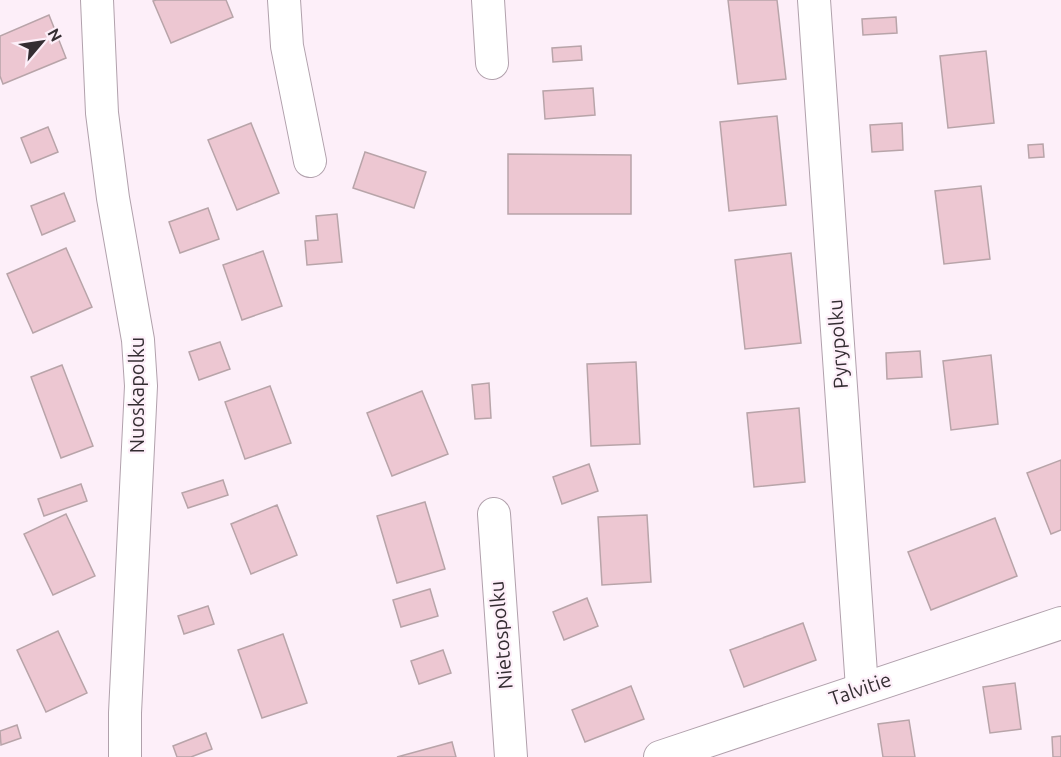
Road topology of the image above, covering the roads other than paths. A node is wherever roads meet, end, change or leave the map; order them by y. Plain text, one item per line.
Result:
1 (97, 0) edge
2 (284, 0) edge
3 (488, 0) edge
4 (814, 0) edge
5 (492, 63) dead end
6 (310, 161) dead end
7 (494, 514) dead end
8 (1061, 623) edge
9 (862, 688) junction
10 (125, 757) edge
11 (511, 757) edge
12 (660, 757) edge

1 - 10 street, Nuoskapolku
2 - 6 street
3 - 5 street
4 - 9 street, Pyrypolku
7 - 11 street, Nietospolku
8 - 9 street, Talvitie
9 - 12 street, Talvitie

